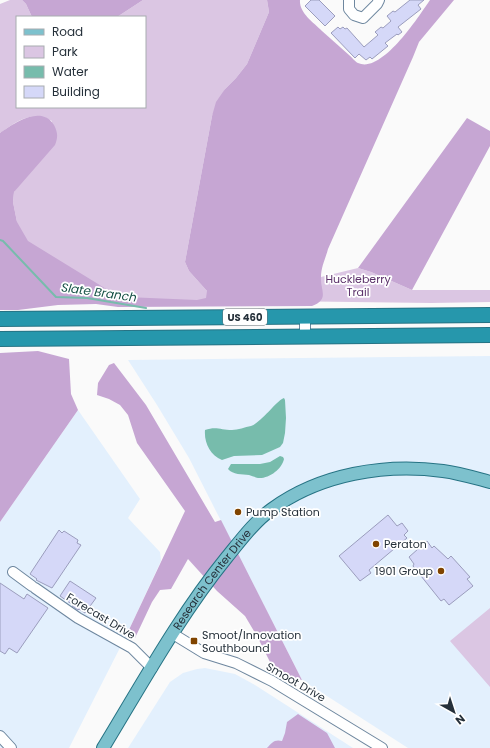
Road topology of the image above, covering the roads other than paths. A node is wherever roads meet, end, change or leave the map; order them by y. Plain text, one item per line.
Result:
1 (349, 0) edge
2 (380, 0) edge
3 (490, 315) edge
4 (305, 317) junction
5 (0, 320) edge
6 (490, 335) edge
7 (305, 336) junction
8 (0, 339) edge
9 (490, 482) edge
10 (13, 572) dead end
11 (173, 634) junction
12 (152, 668) junction
13 (0, 736) edge
14 (11, 748) edge
15 (103, 748) edge
16 (382, 748) edge

1 - 2 street
3 - 4 highway, US 460
4 - 5 highway, US 460
4 - 7 street
6 - 7 highway, US 460
7 - 8 highway, US 460
9 - 11 main road, Research Center Drive
10 - 12 street, Forecast Drive
11 - 12 main road, Research Center Drive
11 - 16 street, Smoot Drive
12 - 15 main road, Research Center Drive
13 - 14 street

